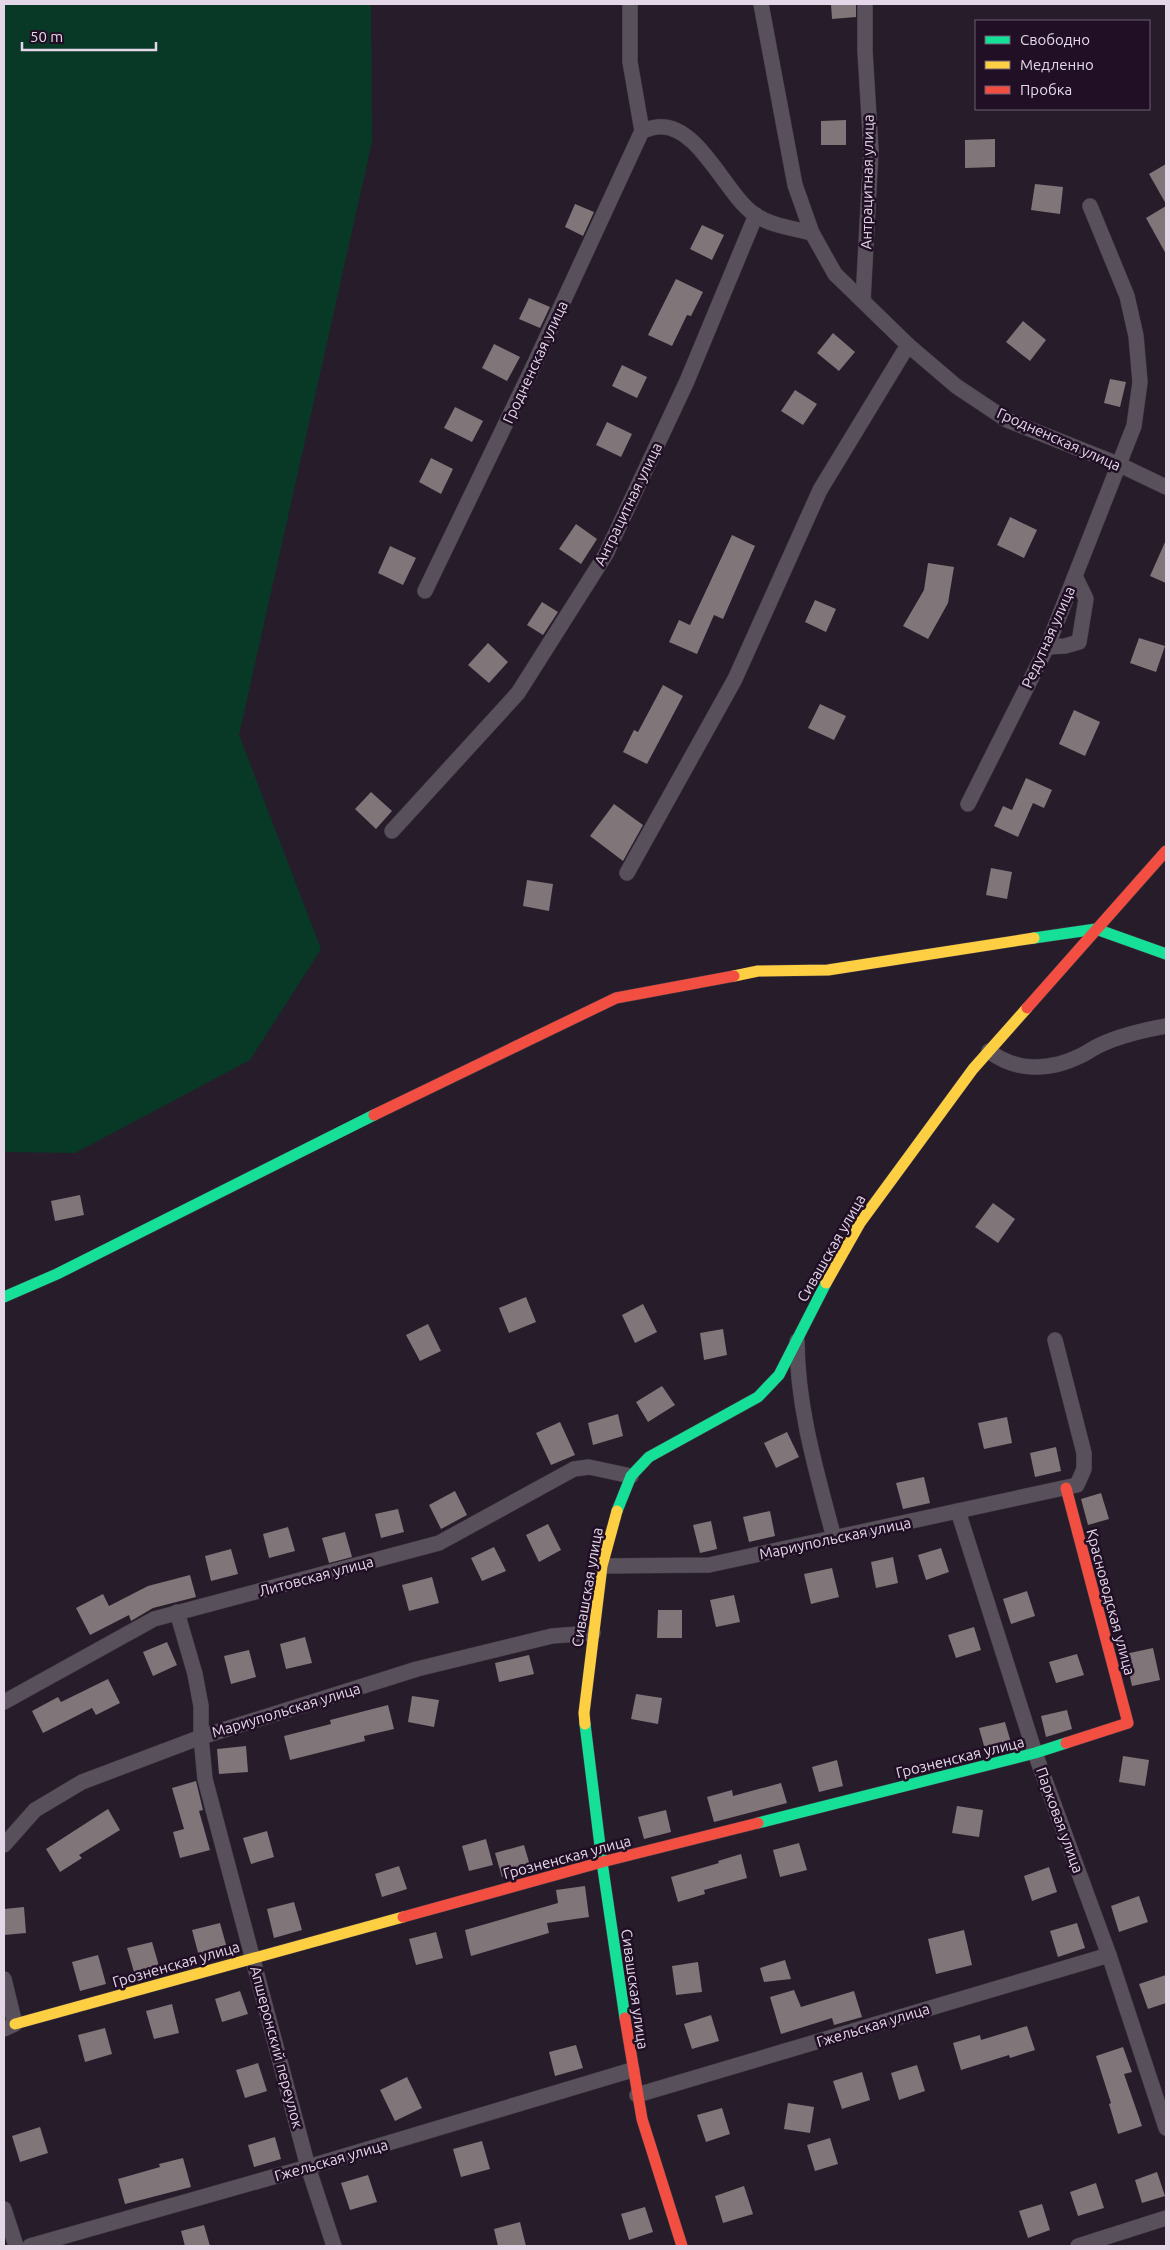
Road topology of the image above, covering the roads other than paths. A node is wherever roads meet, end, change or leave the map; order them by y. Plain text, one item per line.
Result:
1 (630, 4) edge
2 (761, 4) edge
3 (865, 4) edge
4 (642, 131) junction
5 (1090, 206) dead end
6 (756, 215) junction
7 (812, 233) junction
8 (863, 301) junction
9 (908, 345) junction
10 (1120, 465) junction
11 (1166, 487) edge
12 (1075, 576) junction
13 (425, 591) dead end
14 (1047, 647) junction
15 (968, 804) dead end
16 (392, 831) dead end
17 (1166, 851) edge
18 (627, 873) dead end
19 (1096, 929) junction
20 (1166, 954) edge
21 (1166, 1026) edge
22 (990, 1051) junction
23 (4, 1297) edge
24 (1055, 1340) dead end
25 (797, 1342) junction
26 (631, 1476) junction
27 (1066, 1488) junction
28 (958, 1511) junction
29 (834, 1538) junction
30 (602, 1566) junction
31 (177, 1612) junction
32 (593, 1633) junction
33 (4, 1702) edge
34 (1128, 1723) joint
35 (201, 1737) junction
36 (1035, 1753) junction
37 (4, 1845) edge
38 (602, 1862) junction
39 (1109, 1955) junction
40 (254, 1957) junction
41 (4, 1980) edge
42 (10, 2026) edge
43 (632, 2070) junction
44 (637, 2095) junction
45 (1166, 2128) edge
46 (308, 2167) junction
47 (4, 2209) edge
48 (1166, 2218) edge
49 (16, 2246) edge
50 (30, 2246) edge
51 (334, 2246) edge
52 (682, 2246) edge
53 (1078, 2246) edge

1 - 4 street
2 - 7 street, Гродненская улица
3 - 8 street, Антрацитная улица
4 - 6 street
4 - 13 street, Гродненская улица
5 - 10 street, Редутная улица
6 - 7 street
6 - 16 street, Антрацитная улица
7 - 8 street, Гродненская улица
8 - 9 street, Гродненская улица
9 - 10 street, Гродненская улица
9 - 18 street
10 - 11 street, Гродненская улица
10 - 12 street, Редутная улица
12 - 14 street, Редутная улица
12 - 14 street
14 - 15 street, Редутная улица
17 - 19 street, Сивашская улица
19 - 20 street
19 - 22 street, Сивашская улица
19 - 23 street
21 - 22 street
22 - 25 street, Сивашская улица
24 - 27 street
25 - 26 street, Сивашская улица
25 - 29 street
26 - 30 street, Сивашская улица
26 - 31 street, Литовская улица
27 - 28 street, Мариупольская улица
27 - 34 street, Красноводская улица
28 - 29 street, Мариупольская улица
28 - 36 street, Парковая улица
29 - 30 street, Мариупольская улица
30 - 32 street, Сивашская улица
31 - 33 street, Литовская улица
31 - 35 street, Апшеронский переулок
32 - 35 street, Мариупольская улица
32 - 38 street, Сивашская улица
34 - 36 street, Грозненская улица
35 - 37 street, Мариупольская улица
35 - 40 street, Апшеронский переулок
36 - 38 street, Грозненская улица
36 - 39 street, Парковая улица
38 - 40 street, Грозненская улица
38 - 43 street, Сивашская улица
39 - 44 street, Гжельская улица
39 - 45 street, Парковая улица
40 - 42 street, Грозненская улица
40 - 46 street, Апшеронский переулок
41 - 42 street
43 - 44 street, Сивашская улица
43 - 46 street, Гжельская улица
44 - 52 street, Сивашская улица
46 - 50 street, Гжельская улица
46 - 51 street, Апшеронский переулок
47 - 49 street
48 - 53 street

